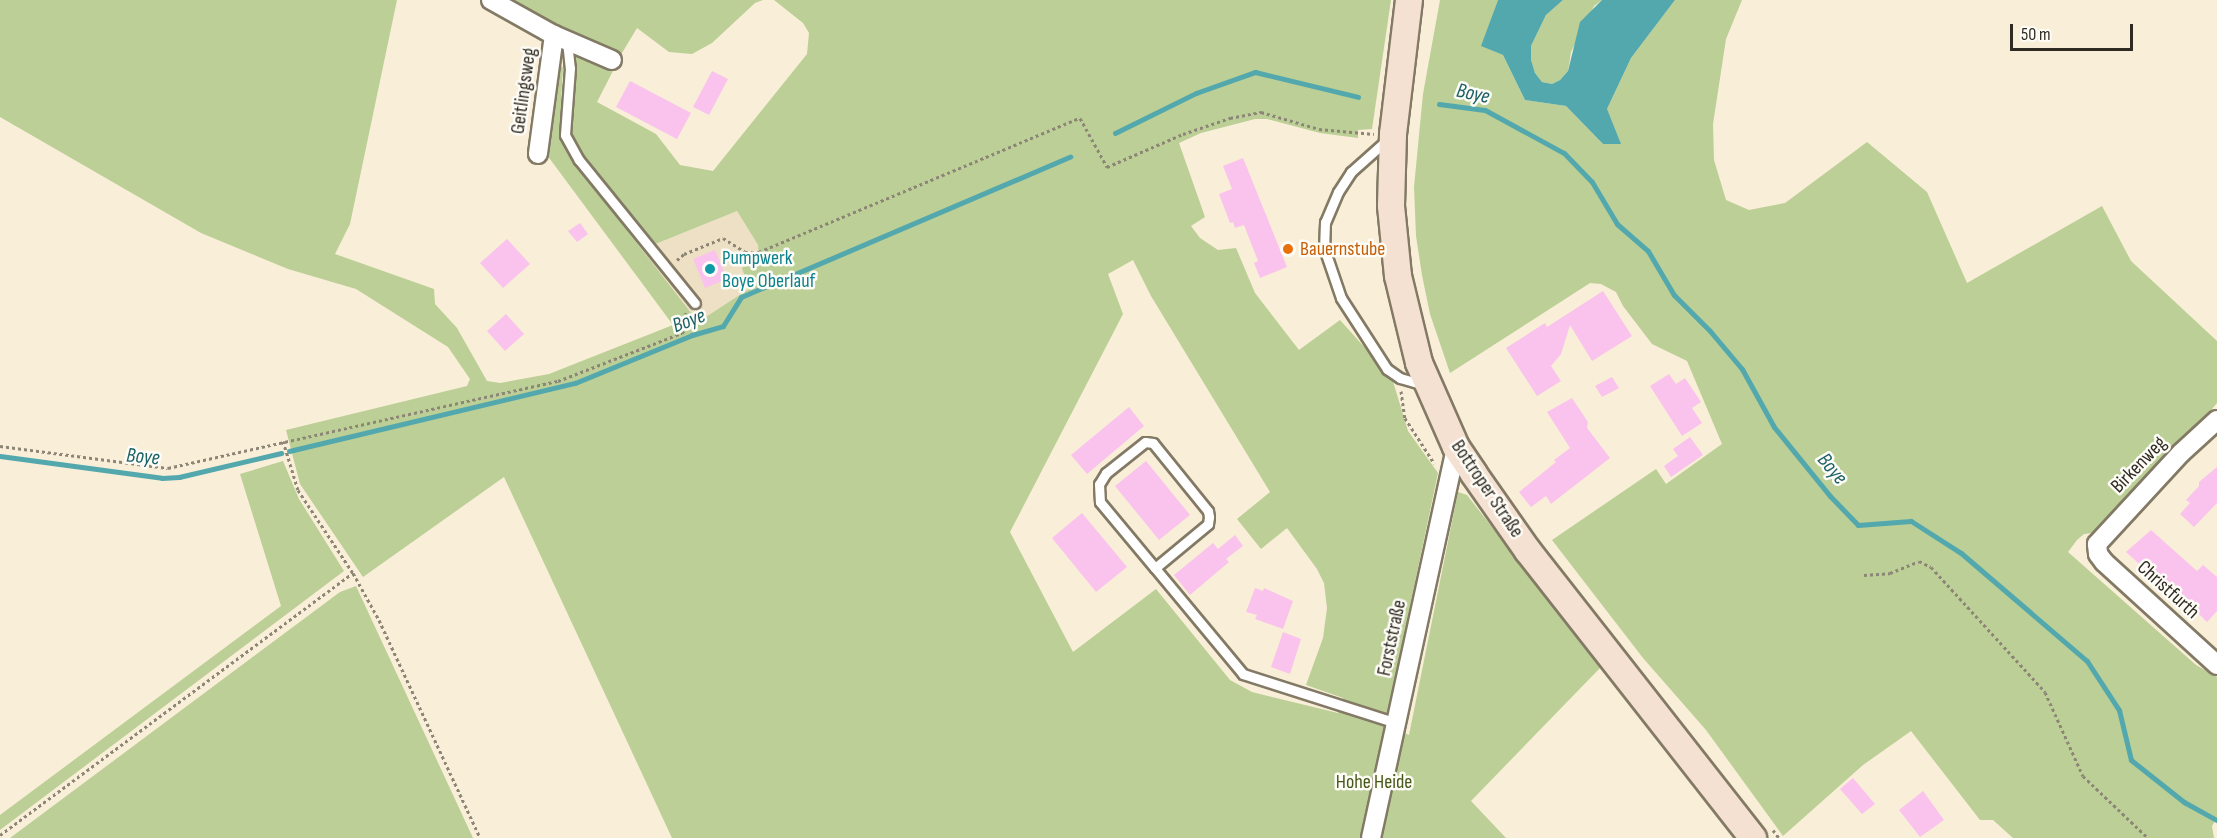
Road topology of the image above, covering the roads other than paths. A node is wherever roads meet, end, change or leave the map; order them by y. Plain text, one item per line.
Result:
1 (491, 0) edge
2 (1409, 0) edge
3 (561, 38) junction
4 (612, 60) dead end
5 (1385, 134) junction
6 (538, 153) dead end
7 (695, 303) dead end
8 (1429, 386) junction
9 (2217, 420) edge
10 (1456, 447) junction
11 (2097, 544) joint
12 (1155, 568) junction
13 (2217, 665) edge
14 (1397, 723) junction
15 (1763, 833) edge
16 (1371, 838) edge

1 - 3 street, Geitlingsweg
2 - 5 main road, Bottroper Straße
3 - 4 street, Geitlingsweg
3 - 6 street, Geitlingsweg
3 - 7 lane
5 - 8 main road, Bottroper Straße
5 - 8 lane
8 - 10 main road, Bottroper Straße
9 - 11 street, Birkenweg
10 - 14 street, Forststraße
10 - 15 main road, Bottroper Straße
11 - 13 street, Christfurth
12 - 12 lane
12 - 14 lane
14 - 16 street, Forststraße

